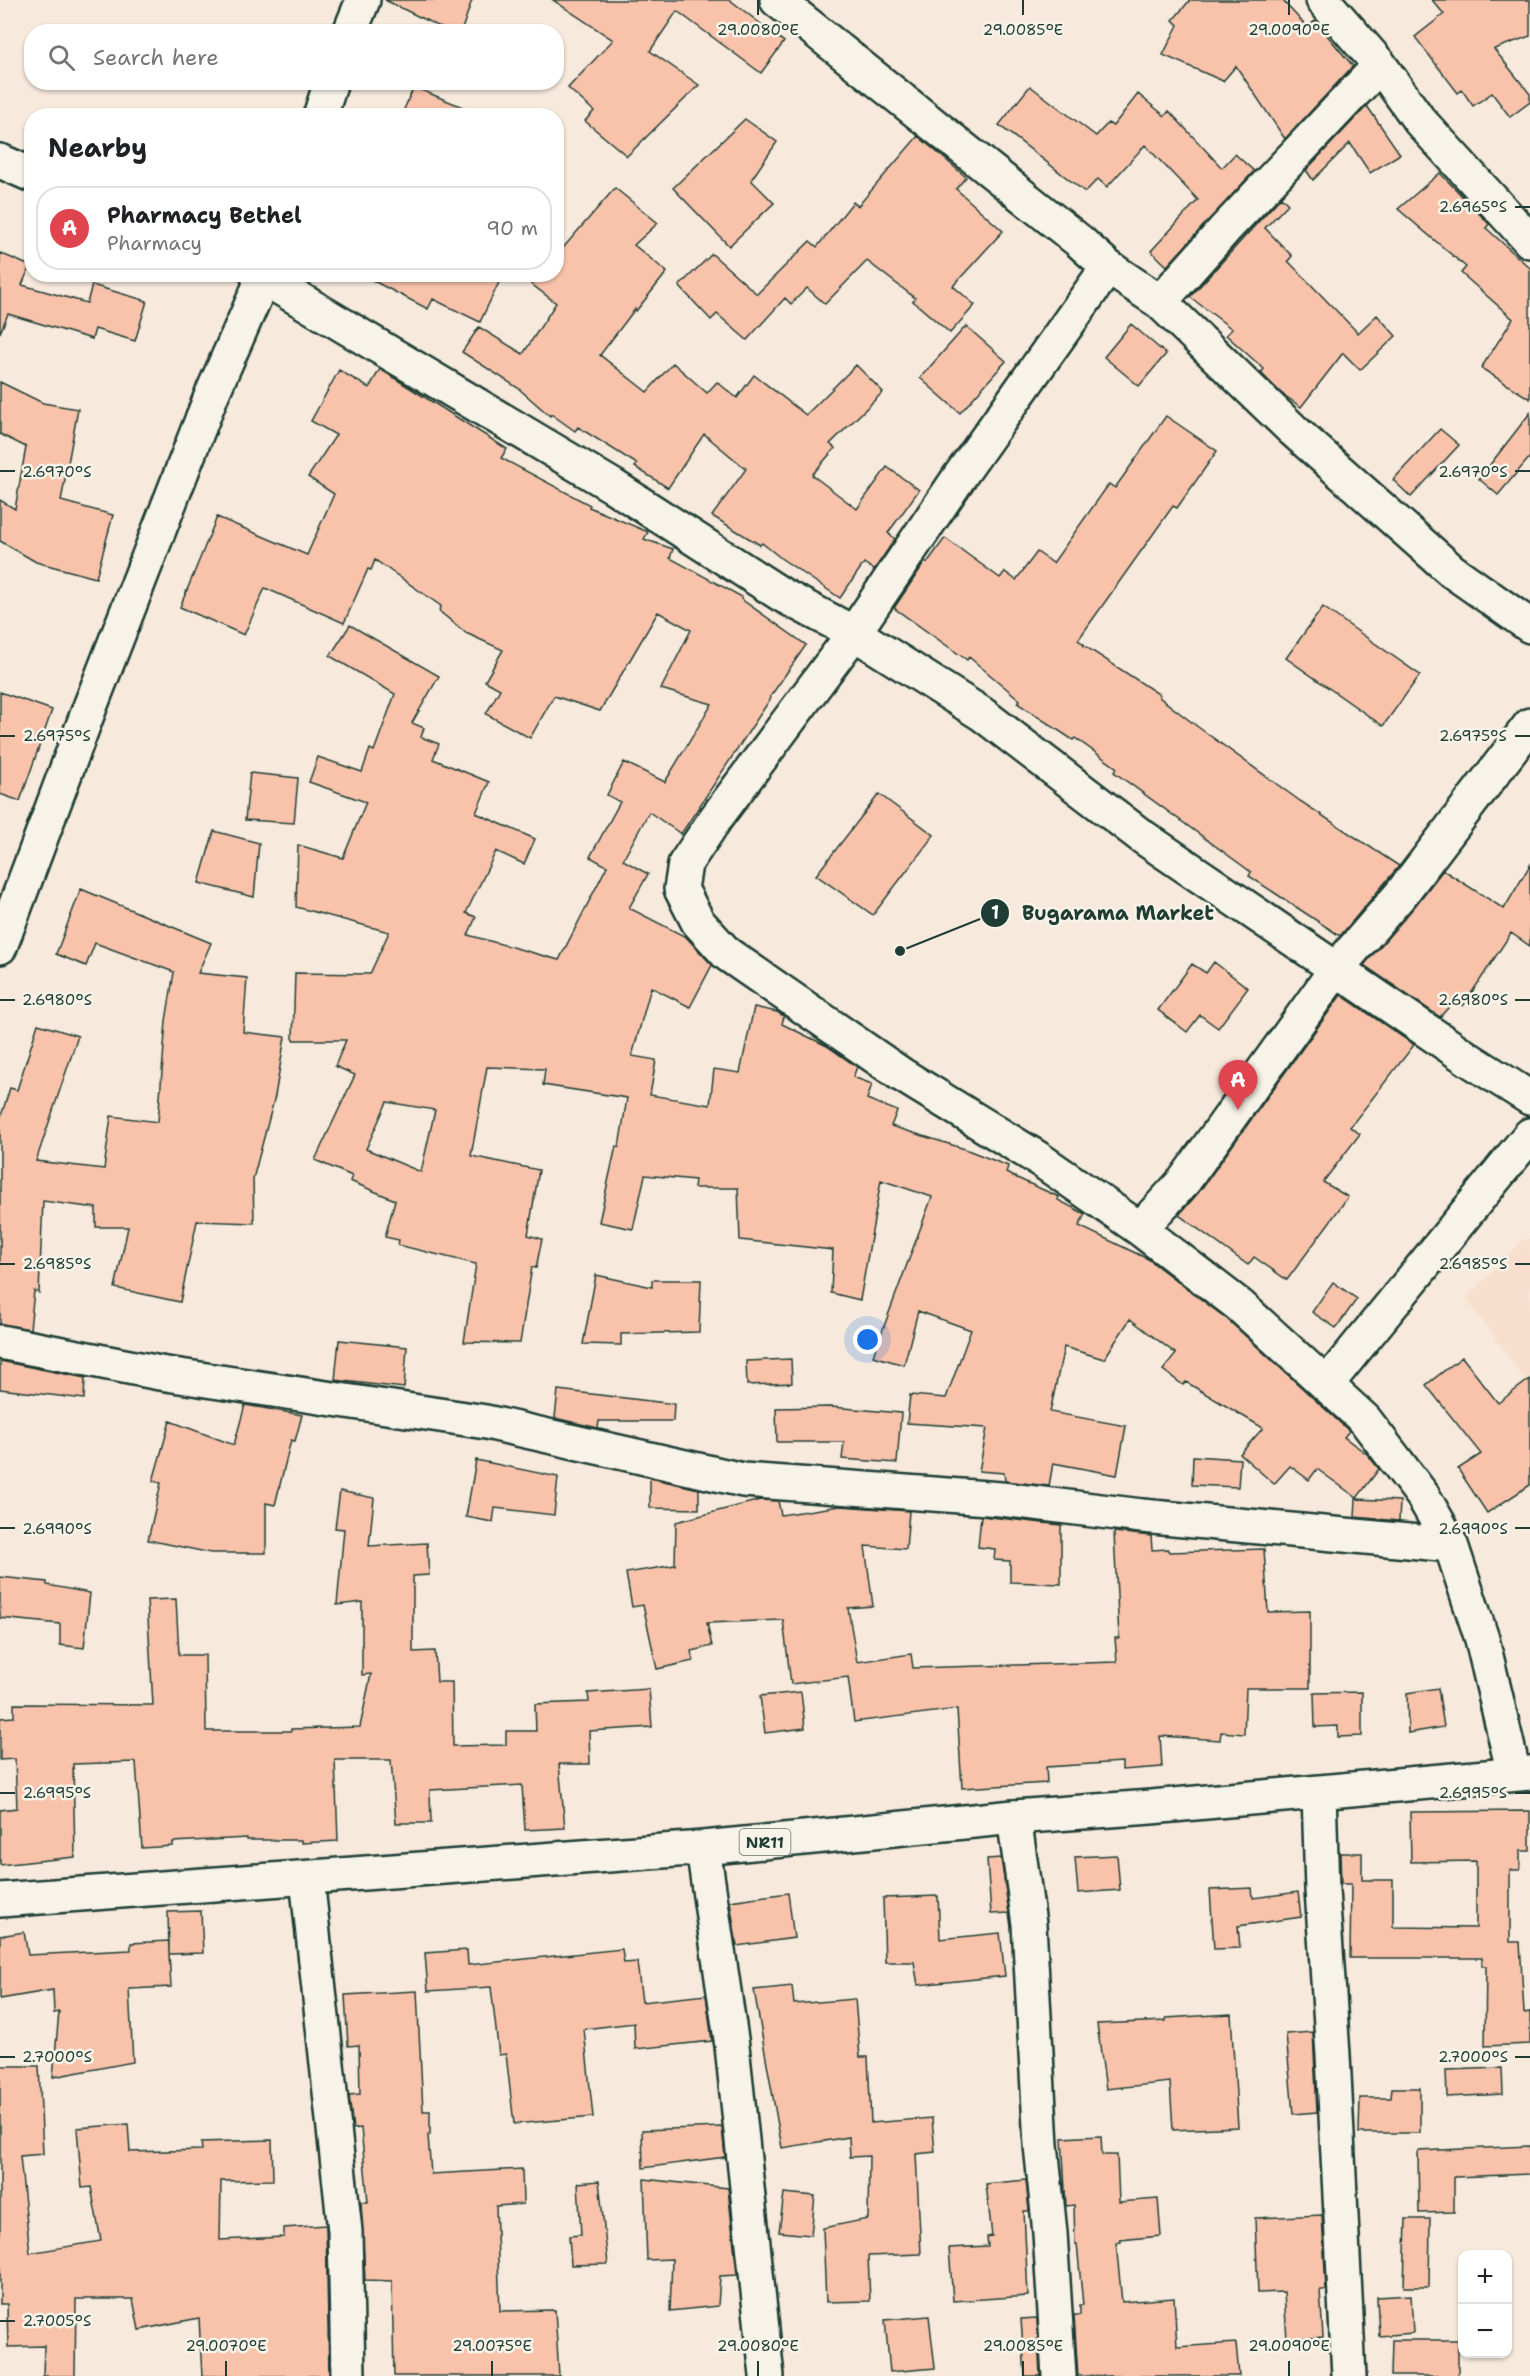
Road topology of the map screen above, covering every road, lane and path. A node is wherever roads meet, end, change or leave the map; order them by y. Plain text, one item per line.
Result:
1 (363, 0) edge
2 (777, 0) edge
3 (1323, 0) edge
4 (353, 24) edge
5 (1380, 65) junction
6 (328, 90) edge
7 (323, 108) edge
8 (0, 161) edge
9 (24, 172) edge
10 (1530, 241) edge
11 (1108, 267) junction
12 (259, 282) edge
13 (274, 282) edge
14 (1160, 302) junction
15 (1530, 626) edge
16 (854, 633) junction
17 (1530, 725) edge
18 (0, 946) edge
19 (1337, 968) junction
20 (1530, 1098) edge
21 (1530, 1135) edge
22 (1140, 1229) junction
23 (0, 1342) edge
24 (1326, 1385) junction
25 (1451, 1545) junction
26 (1522, 1773) edge
27 (1319, 1793) junction
28 (1014, 1817) junction
29 (703, 1848) junction
30 (307, 1878) junction
31 (0, 1900) edge
32 (348, 2376) edge
33 (767, 2376) edge
34 (1059, 2376) edge
35 (1349, 2376) edge

1 - 4 main road
2 - 11 main road
3 - 5 main road
5 - 10 main road
5 - 14 main road
6 - 7 main road
8 - 9 main road
11 - 14 main road
11 - 16 main road
12 - 18 main road
13 - 16 main road
14 - 15 main road
16 - 19 main road
16 - 22 main road
17 - 19 main road
19 - 20 main road
19 - 22 main road
21 - 24 main road
22 - 24 main road
23 - 25 main road
24 - 25 main road
25 - 26 main road
26 - 27 main road, NR11
27 - 28 main road, NR11
27 - 35 main road
28 - 29 main road, NR11
28 - 34 main road
29 - 30 main road, NR11
29 - 33 main road
30 - 31 main road, NR11
30 - 32 main road

